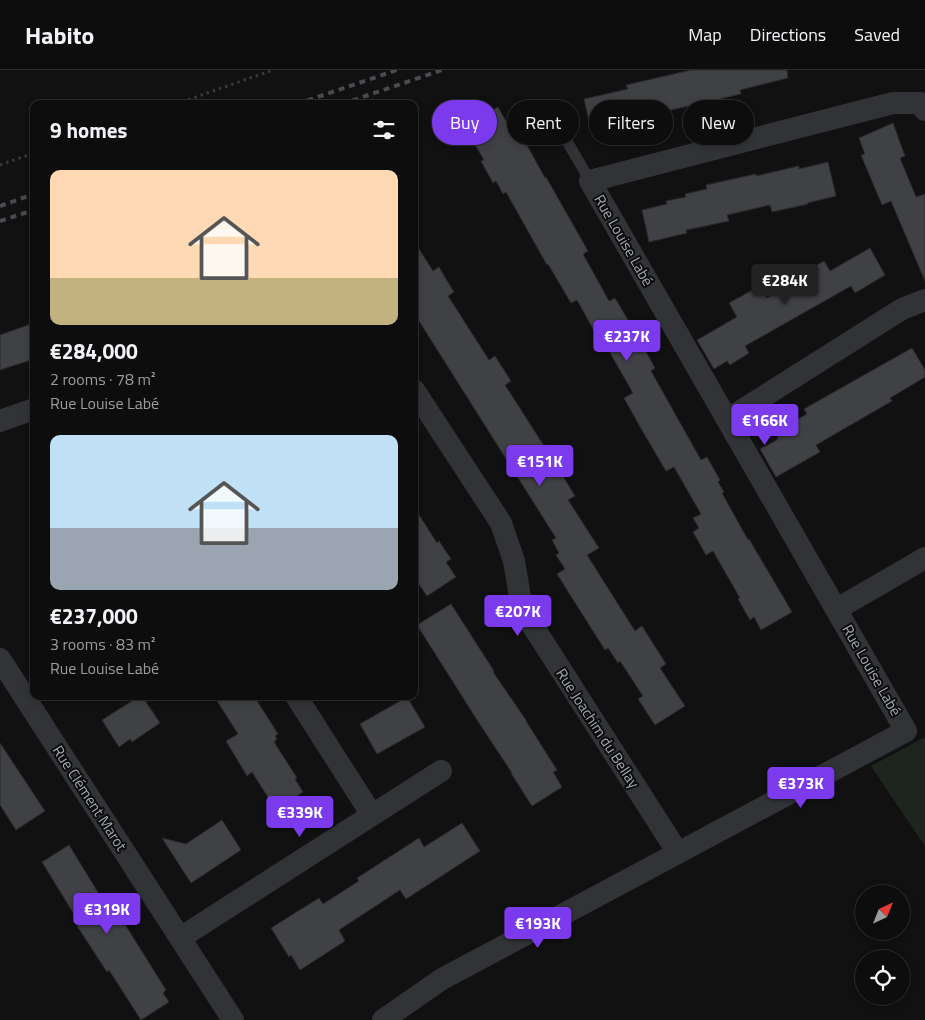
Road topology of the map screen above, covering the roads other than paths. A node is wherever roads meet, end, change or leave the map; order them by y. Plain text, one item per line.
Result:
1 (925, 110) edge
2 (569, 145) edge
3 (590, 181) junction
4 (925, 300) edge
5 (418, 396) edge
6 (30, 410) edge
7 (728, 419) junction
8 (0, 421) edge
9 (925, 558) edge
10 (837, 609) junction
11 (0, 659) edge
12 (299, 700) edge
13 (441, 771) dead end
14 (372, 815) junction
15 (678, 853) junction
16 (180, 938) junction
17 (233, 1020) edge
18 (383, 1020) edge

1 - 3 street, Rue Louise Labé
2 - 3 lane
3 - 7 street, Rue Louise Labé
4 - 7 street
5 - 15 street, Rue Joachim du Bellay
6 - 8 street
7 - 10 street, Rue Louise Labé
9 - 10 street, Rue Louise Labé
10 - 15 street, Rue Louise Labé
11 - 16 street, Rue Clément Marot
12 - 14 street
13 - 14 street
14 - 16 street
15 - 18 street
16 - 17 street, Rue Clément Marot

